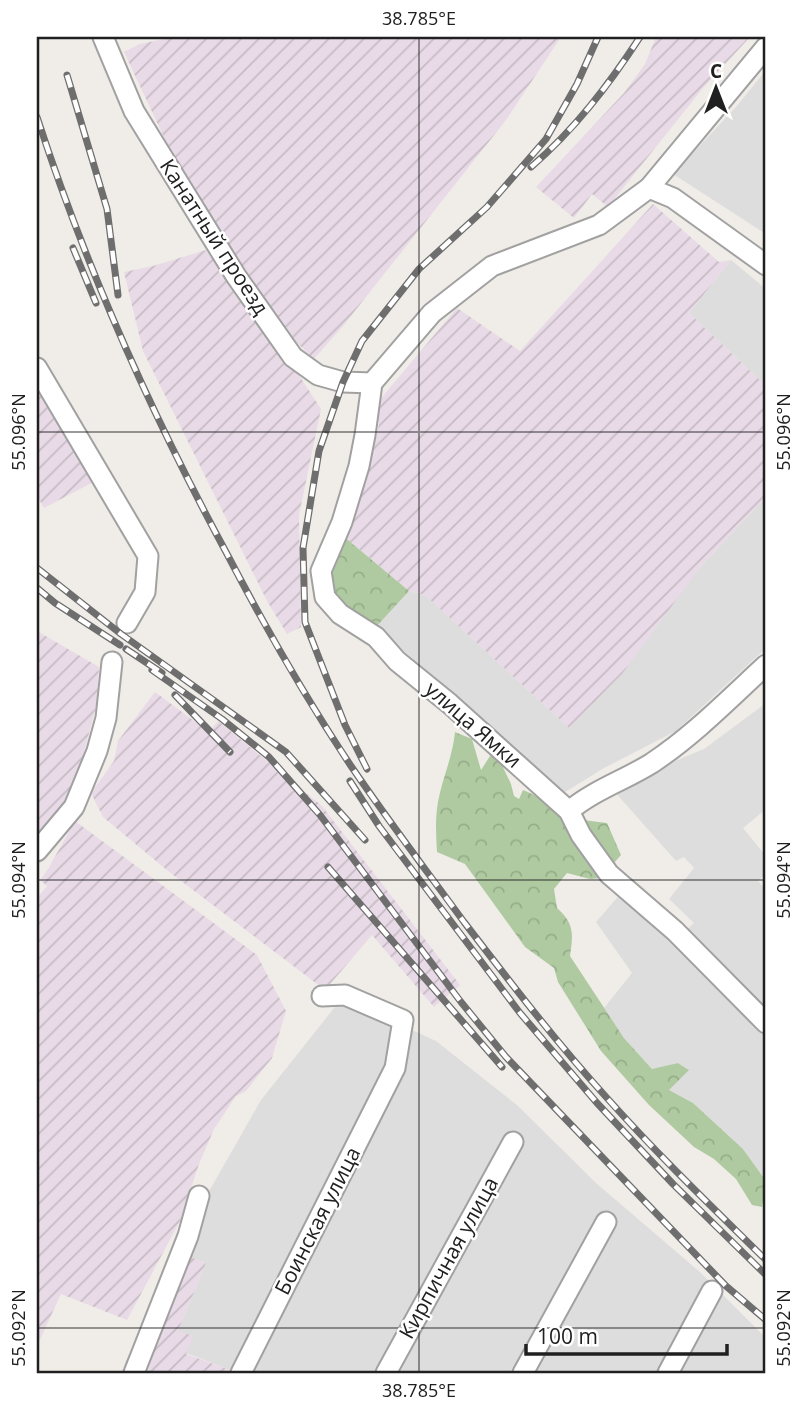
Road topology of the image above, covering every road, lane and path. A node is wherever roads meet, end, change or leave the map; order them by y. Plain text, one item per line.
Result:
1 (105, 37) edge
2 (766, 47) edge
3 (649, 188) junction
4 (766, 265) edge
5 (37, 368) edge
6 (372, 383) junction
7 (127, 623) dead end
8 (112, 662) dead end
9 (766, 665) edge
10 (569, 811) junction
11 (37, 851) edge
12 (322, 996) dead end
13 (766, 1023) edge
14 (513, 1142) dead end
15 (199, 1196) dead end
16 (606, 1222) dead end
17 (712, 1291) dead end
18 (134, 1373) edge
19 (241, 1373) edge
20 (386, 1373) edge
21 (523, 1373) edge
22 (668, 1373) edge

1 - 6 street, Канатный проезд
2 - 3 street
3 - 4 street
3 - 6 street
5 - 7 street
6 - 10 street, улица Ямки
8 - 11 street
9 - 10 street
10 - 13 street, улица Ямки
12 - 19 street, Боинская улица
14 - 20 street, Кирпичная улица
15 - 18 street
16 - 21 street
17 - 22 street

